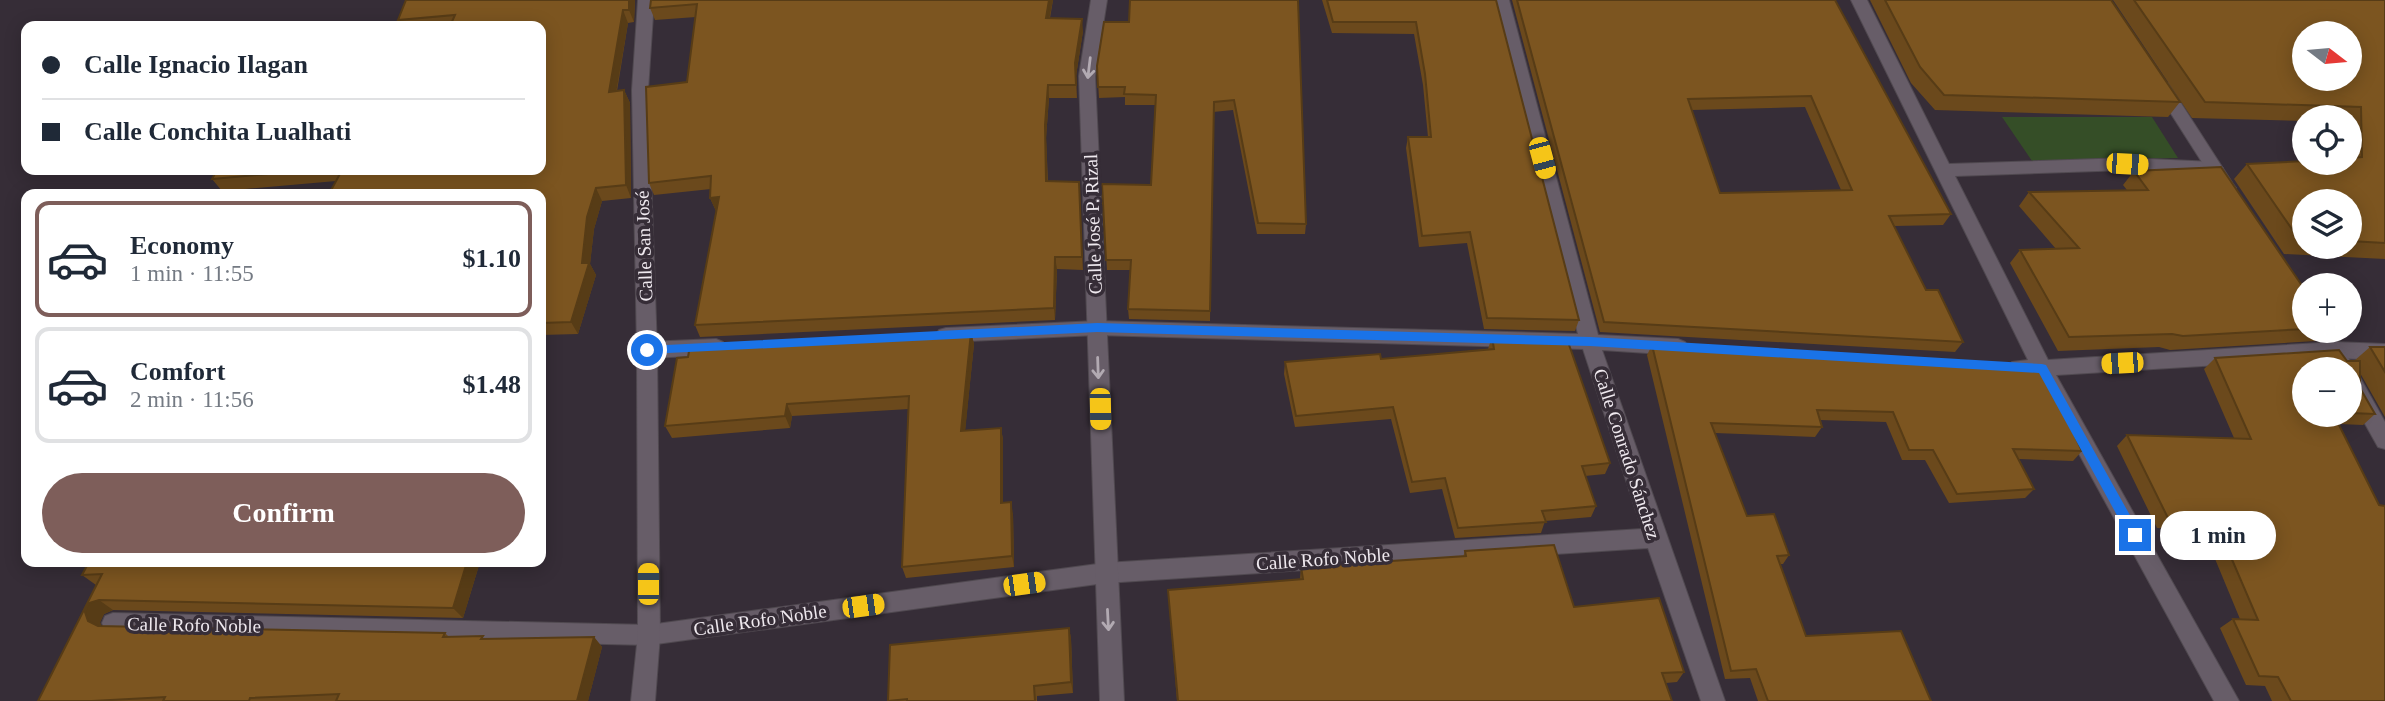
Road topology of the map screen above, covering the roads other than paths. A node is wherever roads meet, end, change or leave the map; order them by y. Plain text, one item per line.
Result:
1 (646, 0) edge
2 (1098, 0) edge
3 (1501, 0) edge
4 (1859, 0) edge
5 (2152, 72) edge
6 (2214, 168) junction
7 (1944, 170) junction
8 (2237, 202) edge
9 (1097, 328) junction
10 (933, 336) edge
11 (1590, 342) junction
12 (2330, 343) edge
13 (729, 346) edge
14 (1700, 348) edge
15 (647, 350) junction
16 (2335, 350) junction
17 (2385, 352) edge
18 (2339, 357) edge
19 (2001, 366) edge
20 (2042, 368) junction
21 (2362, 400) edge
22 (2385, 442) edge
23 (1655, 538) junction
24 (1105, 573) junction
25 (113, 623) edge
26 (649, 635) junction
27 (643, 701) edge
28 (1112, 701) edge
29 (1713, 701) edge
30 (2228, 701) edge

1 - 15 street, Calle San José
2 -> 9 street, Calle José P. Rizal
3 - 11 street, Calle Conrado Sánchez
4 - 7 street
5 - 6 street
6 - 7 street
6 - 8 street
7 - 20 street
9 - 10 street
9 - 11 street
9 -> 24 street, Calle José P. Rizal
11 - 14 street
11 - 23 street, Calle Conrado Sánchez
12 - 16 street
13 - 15 street
15 - 26 street, Calle San José
16 - 17 street
16 - 18 street
16 - 20 street
19 - 20 street
20 - 30 street
21 - 22 street
23 - 24 street, Calle Rofo Noble
23 - 29 street, Calle Conrado Sánchez
24 - 26 street, Calle Rofo Noble
24 -> 28 street, Calle José P. Rizal
25 - 26 street, Calle Rofo Noble
26 - 27 street, Calle San José

